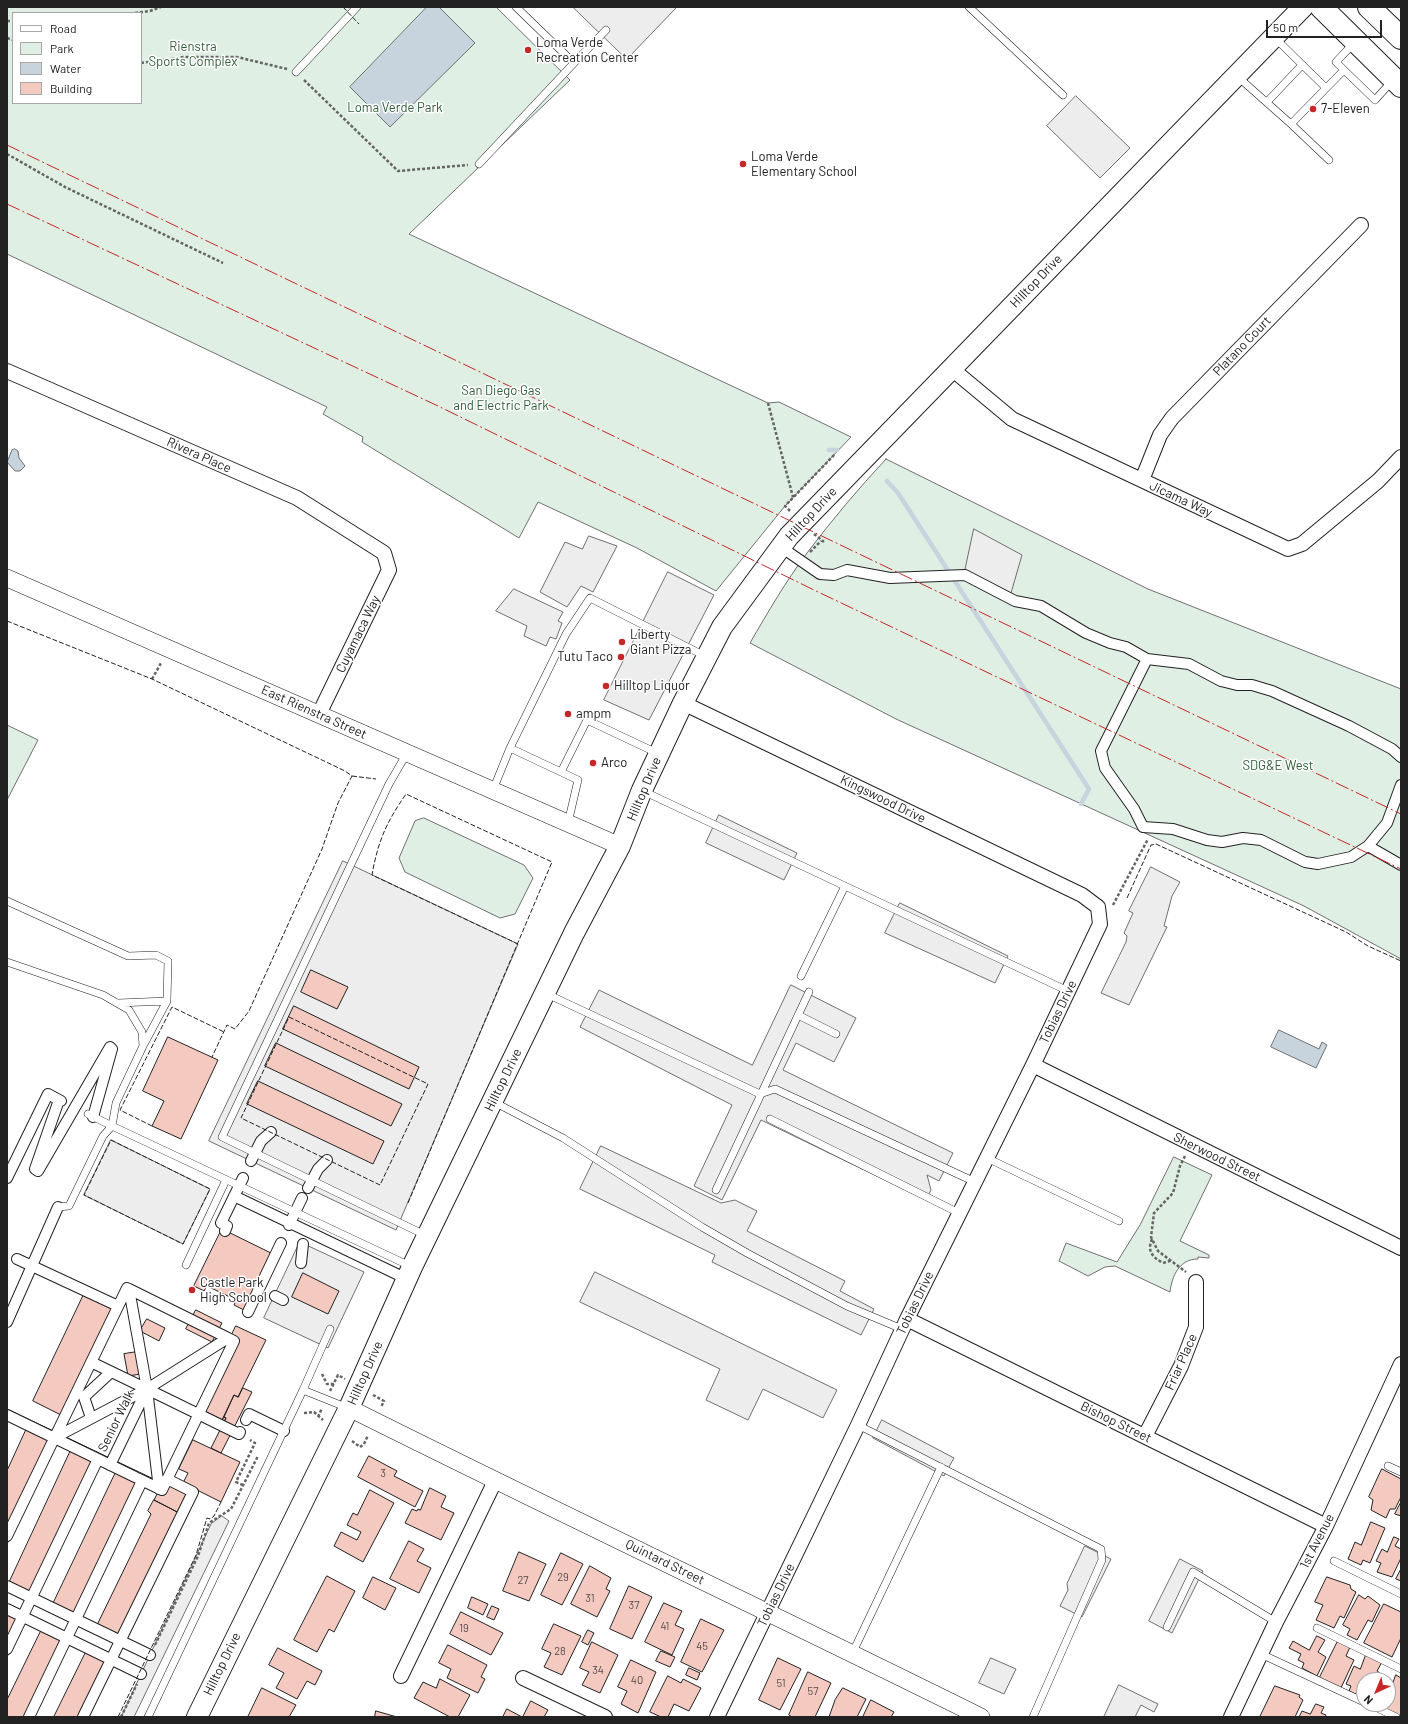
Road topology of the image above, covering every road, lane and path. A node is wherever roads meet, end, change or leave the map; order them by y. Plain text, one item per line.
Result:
1 (161, 7) edge
2 (357, 7) edge
3 (516, 7) edge
4 (969, 7) edge
5 (1303, 7) edge
6 (1321, 7) edge
7 (1369, 7) edge
8 (142, 12) edge
9 (606, 30) dead end
10 (1274, 37) junction
11 (1401, 38) edge
12 (1356, 41) junction
13 (142, 63) edge
14 (574, 63) junction
15 (1302, 65) junction
16 (1344, 70) junction
17 (296, 72) junction
18 (1236, 75) junction
19 (1397, 83) edge
20 (1326, 88) junction
21 (1062, 95) dead end
22 (1267, 102) junction
23 (1290, 123) junction
24 (7, 154) edge
25 (1329, 160) dead end
26 (479, 164) joint
27 (1361, 225) dead end
28 (223, 263) dead end
29 (952, 369) junction
30 (7, 371) edge
31 (768, 403) dead end
32 (1401, 457) edge
33 (1142, 480) junction
34 (793, 497) dead end
35 (781, 547) junction
36 (384, 553) joint
37 (7, 578) edge
38 (707, 657) junction
39 (1147, 659) junction
40 (683, 703) junction
41 (319, 714) junction
42 (510, 748) junction
43 (408, 753) junction
44 (659, 754) junction
45 (1401, 757) edge
46 (562, 772) junction
47 (1401, 785) edge
48 (493, 790) junction
49 (642, 790) junction
50 (568, 823) junction
51 (1158, 828) junction
52 (620, 846) junction
53 (1368, 846) junction
54 (1401, 865) edge
55 (845, 886) junction
56 (1082, 895) joint
57 (7, 901) edge
58 (1116, 901) dead end
59 (7, 962) edge
60 (801, 976) dead end
61 (1068, 991) junction
62 (809, 992) dead end
63 (545, 994) junction
64 (168, 1001) junction
65 (117, 1003) junction
66 (798, 1015) junction
67 (836, 1034) dead end
68 (143, 1046) junction
69 (1033, 1066) junction
70 (760, 1094) junction
71 (492, 1101) junction
72 (90, 1116) joint
73 (770, 1120) dead end
74 (112, 1126) junction
75 (271, 1132) dead end
76 (1191, 1144) junction
77 (253, 1157) junction
78 (987, 1158) junction
79 (327, 1160) dead end
80 (7, 1178) edge
81 (226, 1180) junction
82 (241, 1182) junction
83 (975, 1182) junction
84 (310, 1184) junction
85 (716, 1190) dead end
86 (234, 1196) junction
87 (302, 1198) dead end
88 (58, 1207) joint
89 (295, 1212) junction
90 (960, 1213) junction
91 (1119, 1222) dead end
92 (289, 1224) junction
93 (225, 1231) dead end
94 (427, 1236) junction
95 (1152, 1239) junction
96 (303, 1244) dead end
97 (276, 1248) dead end
98 (1401, 1248) edge
99 (17, 1259) dead end
100 (1170, 1260) junction
101 (301, 1263) dead end
102 (186, 1265) dead end
103 (32, 1266) junction
104 (410, 1273) junction
105 (1196, 1282) joint
106 (129, 1289) junction
107 (118, 1306) junction
108 (248, 1312) dead end
109 (7, 1322) edge
110 (904, 1324) junction
111 (330, 1329) dead end
112 (228, 1338) junction
113 (91, 1362) junction
114 (1401, 1364) edge
115 (111, 1372) junction
116 (146, 1388) junction
117 (303, 1390) junction
118 (80, 1395) junction
119 (349, 1408) junction
120 (198, 1414) junction
121 (291, 1415) junction
122 (318, 1416) dead end
123 (8, 1417) edge
124 (91, 1418) junction
125 (246, 1420) dead end
126 (858, 1425) junction
127 (284, 1431) junction
128 (240, 1432) dead end
129 (1145, 1436) junction
130 (54, 1438) junction
131 (250, 1440) dead end
132 (260, 1452) dead end
133 (98, 1459) junction
134 (110, 1465) junction
135 (1388, 1466) dead end
136 (941, 1467) junction
137 (1401, 1472) edge
138 (167, 1479) junction
139 (142, 1480) junction
140 (495, 1481) junction
141 (243, 1485) junction
142 (159, 1489) junction
143 (1326, 1526) junction
144 (7, 1536) edge
145 (1334, 1561) dead end
146 (7, 1586) edge
147 (1401, 1594) edge
148 (32, 1598) junction
149 (7, 1609) edge
150 (768, 1612) junction
151 (23, 1616) junction
152 (76, 1619) junction
153 (1276, 1622) junction
154 (1167, 1627) dead end
155 (1317, 1628) dead end
156 (67, 1638) junction
157 (120, 1641) junction
158 (7, 1649) edge
159 (852, 1654) junction
160 (1261, 1654) junction
161 (150, 1655) joint
162 (111, 1660) junction
163 (1401, 1669) edge
164 (141, 1674) joint
165 (401, 1676) dead end
166 (523, 1678) dead end
167 (1356, 1698) edge
168 (1385, 1712) edge
169 (29, 1717) edge
170 (83, 1717) edge
171 (121, 1717) edge
172 (148, 1717) edge
173 (197, 1717) edge
174 (605, 1717) edge
175 (717, 1717) edge
176 (981, 1717) edge
177 (1033, 1717) edge
178 (1231, 1717) edge
179 (1396, 1717) edge

1 - 8 path
2 - 17 lane
3 - 14 lane
4 - 21 lane
5 - 10 main road, Hilltop Drive
6 - 12 main road
7 - 11 main road
9 - 14 lane
10 - 15 lane
10 - 18 main road, Hilltop Drive
12 - 16 lane
12 - 19 main road
13 - 17 path
14 - 26 lane
15 - 20 lane
15 - 22 lane
16 - 19 lane
16 - 20 lane
17 - 26 path
18 - 22 lane
18 - 29 main road, Hilltop Drive
20 - 23 lane
22 - 23 lane
23 - 25 lane
24 - 28 path
27 - 33 street, Platano Court
29 - 33 street, Jicama Way
29 - 35 main road, Hilltop Drive
30 - 36 street, Rivera Place
31 - 34 path
32 - 33 street, Jicama Way
35 - 38 main road, Hilltop Drive
35 - 39 street
36 - 41 street, Cuyamaca Way
37 - 41 street, East Rienstra Street
38 - 40 main road, Hilltop Drive
38 - 42 lane
39 - 45 street
39 - 51 street
40 - 44 main road, Hilltop Drive
40 - 56 street, Kingswood Drive
41 - 43 street, East Rienstra Street
42 - 46 lane
42 - 48 lane
43 - 48 street, East Rienstra Street
43 - 77 lane
44 - 46 lane
44 - 49 main road, Hilltop Drive
46 - 50 lane
47 - 53 street
48 - 50 street, East Rienstra Street
49 - 52 main road, Hilltop Drive
49 - 55 lane
50 - 52 street, East Rienstra Street
51 - 53 street
51 - 58 path
52 - 63 main road, Hilltop Drive
53 - 54 street
55 - 60 lane
55 - 61 lane
56 - 61 street, Tobias Drive
57 - 64 lane
59 - 65 lane
61 - 69 street, Tobias Drive
62 - 66 lane
63 - 70 lane
63 - 71 main road, Hilltop Drive
64 - 65 lane
64 - 68 lane
65 - 68 lane
66 - 67 lane
66 - 70 lane
68 - 74 lane
69 - 76 street, Sherwood Street
69 - 78 street, Tobias Drive
70 - 83 lane
70 - 85 lane
71 - 94 main road, Hilltop Drive
71 - 110 lane
72 - 74 lane
72 - 80 street
73 - 90 lane
74 - 81 lane
74 - 88 lane
75 - 77 street
76 - 95 path
76 - 98 street, Sherwood Street
77 - 84 lane
78 - 83 street, Tobias Drive
78 - 91 lane
79 - 84 street
81 - 82 lane
81 - 102 lane
82 - 86 street
82 - 89 lane
83 - 90 street, Tobias Drive
84 - 94 lane
86 - 92 street
86 - 93 street
87 - 89 street
88 - 103 street
89 - 92 street
89 - 104 lane
90 - 110 street, Tobias Drive
92 - 104 street
94 - 104 main road, Hilltop Drive
95 - 100 path
95 - 100 path
96 - 101 street
97 - 108 street
99 - 103 street
100 - 105 path
103 - 107 street
103 - 109 street
104 - 119 main road, Hilltop Drive
105 - 129 street, Friar Place
106 - 107 street
106 - 112 street
106 - 116 street
107 - 113 street
110 - 126 street, Tobias Drive
110 - 129 street, Bishop Street
111 - 117 lane
112 - 116 street
112 - 120 street
113 - 115 street
113 - 118 street
114 - 143 street, 1st Avenue
115 - 116 street
115 - 118 street
116 - 120 street
116 - 124 street
116 - 134 street, Senior Walk
116 - 142 street
117 - 119 lane
117 - 121 lane
118 - 124 street
118 - 130 street
119 - 140 street, Quintard Street
119 - 173 main road, Hilltop Drive
120 - 128 street
120 - 138 street
121 - 122 path
121 - 127 lane
123 - 130 street
124 - 130 street
125 - 127 street
126 - 136 lane
126 - 150 street, Tobias Drive
127 - 172 lane
129 - 143 street, Bishop Street
130 - 133 street
130 - 144 street
131 - 141 path
132 - 141 path
133 - 134 street
133 - 148 street
134 - 139 street
135 - 137 lane
136 - 159 lane
136 - 177 lane
138 - 142 street
138 - 157 street
139 - 142 street
139 - 152 street
140 - 150 street, Quintard Street
140 - 165 street
141 - 161 path
143 - 153 street, 1st Avenue
145 - 147 lane
146 - 148 street
148 - 151 street
148 - 152 street
149 - 151 street
150 - 159 street, Quintard Street
150 - 175 street, Tobias Drive
151 - 156 street
151 - 158 street
152 - 156 street
152 - 157 street
153 - 154 lane
153 - 160 street, 1st Avenue
155 - 163 lane
156 - 162 street
156 - 169 street
157 - 161 street
157 - 162 street
159 - 176 street, Quintard Street
160 - 167 lane
160 - 178 street, 1st Avenue
162 - 164 street
162 - 170 street
164 - 171 path
166 - 174 street
168 - 179 lane

